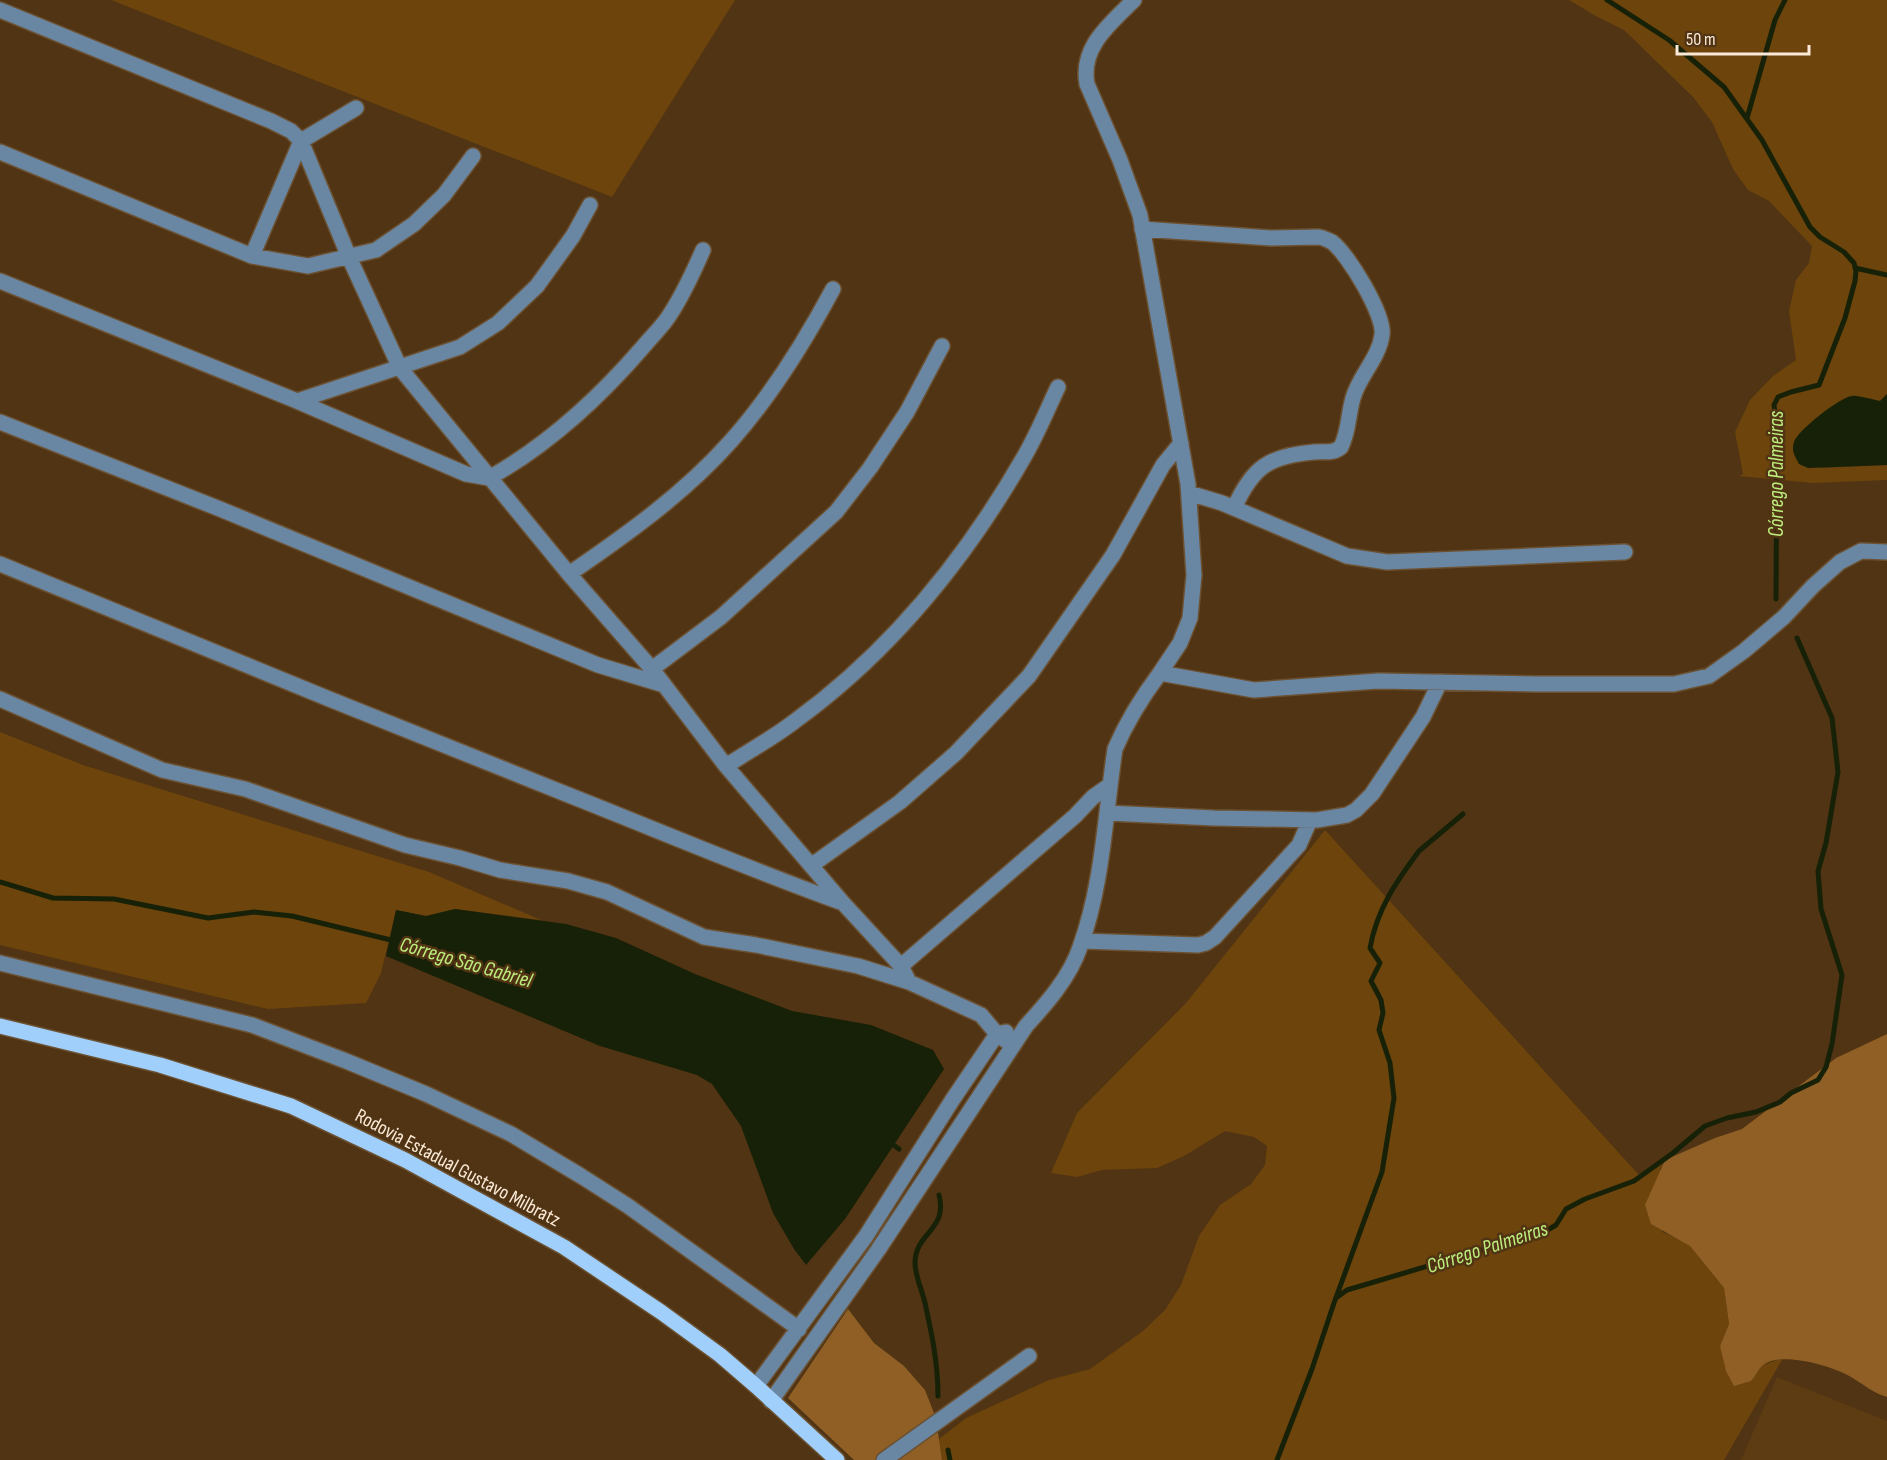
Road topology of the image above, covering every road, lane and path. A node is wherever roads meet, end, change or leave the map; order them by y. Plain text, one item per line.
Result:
1 (1134, 0) edge
2 (0, 10) edge
3 (356, 108) dead end
4 (301, 141) junction
5 (0, 152) edge
6 (473, 156) dead end
7 (590, 205) dead end
8 (1142, 229) junction
9 (703, 250) dead end
10 (252, 256) junction
11 (349, 257) junction
12 (0, 281) edge
13 (833, 289) dead end
14 (942, 346) dead end
15 (400, 368) junction
16 (1058, 387) dead end
17 (297, 401) junction
18 (0, 422) edge
19 (1181, 443) junction
20 (489, 478) junction
21 (1189, 493) junction
22 (1234, 508) junction
23 (1625, 552) dead end
24 (1887, 552) edge
25 (0, 564) edge
26 (569, 574) junction
27 (652, 669) junction
28 (1160, 673) junction
29 (1440, 682) junction
30 (664, 685) junction
31 (0, 699) edge
32 (726, 766) junction
33 (1110, 785) junction
34 (1107, 813) junction
35 (1310, 820) junction
36 (812, 865) junction
37 (843, 903) junction
38 (1082, 941) junction
39 (0, 963) edge
40 (901, 966) junction
41 (909, 982) junction
42 (0, 1026) edge
43 (1026, 1026) junction
44 (998, 1034) junction
45 (1013, 1046) junction
46 (799, 1329) junction
47 (1029, 1356) dead end
48 (756, 1386) junction
49 (771, 1401) junction
50 (837, 1460) edge
51 (884, 1460) edge

1 - 8 street
2 - 4 street
3 - 4 street
4 - 10 street
4 - 11 street
5 - 10 street
6 - 11 street
7 - 15 street
8 - 19 street
8 - 22 street
9 - 20 street
10 - 11 street
11 - 15 street
12 - 17 street
13 - 26 street
14 - 27 street
15 - 17 street
15 - 20 street
16 - 32 street
17 - 20 street
18 - 30 street
19 - 21 street
19 - 36 street
20 - 26 street
21 - 22 street
21 - 28 street
22 - 23 street
24 - 29 street
25 - 37 street
26 - 27 street
27 - 30 street
28 - 29 street
28 - 33 street
29 - 35 street
30 - 32 street
31 - 41 street
32 - 36 street
33 - 34 street
33 - 40 street
34 - 35 street
34 - 38 street
35 - 38 street
36 - 37 street
37 - 40 street
38 - 43 street
39 - 46 street
40 - 41 street
41 - 44 street
42 - 48 main road, Rodovia Estadual Gustavo Milbratz
43 - 44 street
43 - 45 street
44 - 45 street
44 - 46 street
45 - 49 street
46 - 48 street
47 - 51 street
48 - 49 main road, Rodovia Estadual Gustavo Milbratz
49 - 50 main road, Rodovia Estadual Gustavo Milbratz

